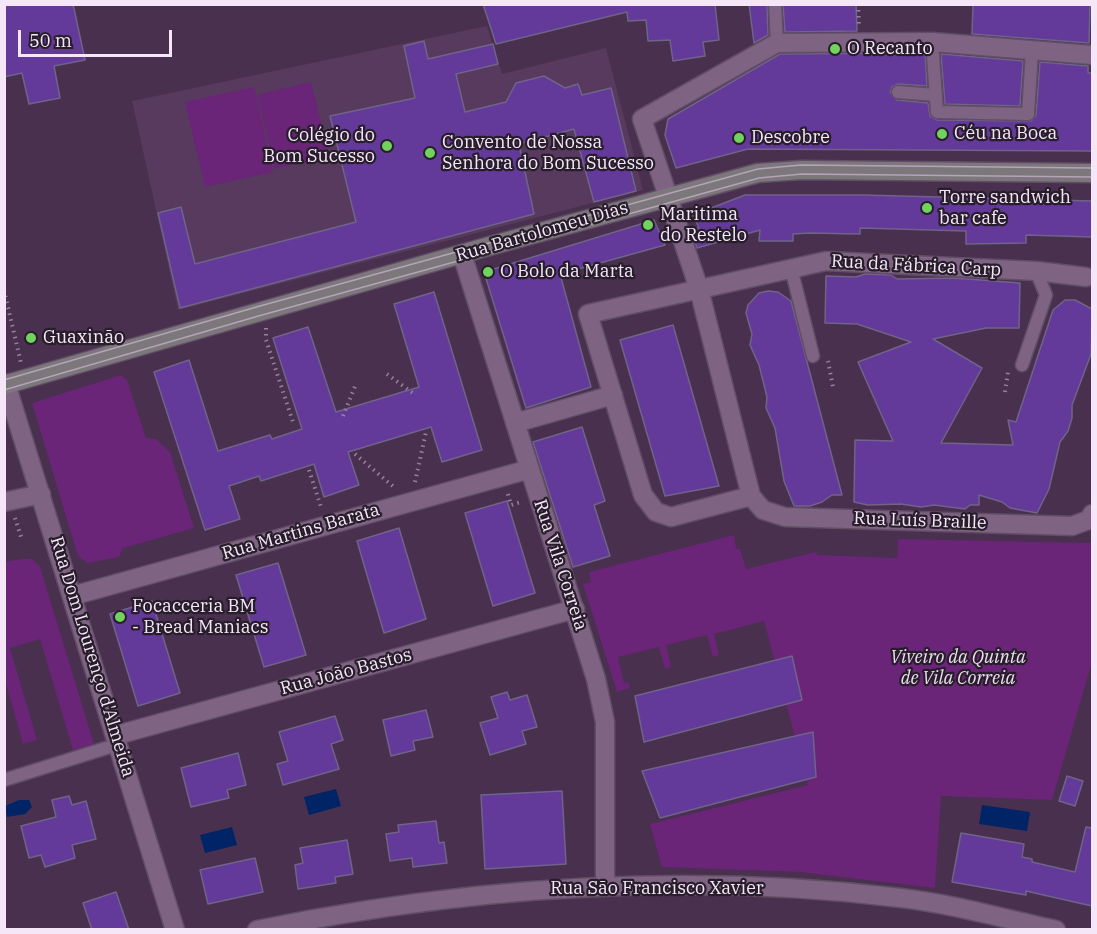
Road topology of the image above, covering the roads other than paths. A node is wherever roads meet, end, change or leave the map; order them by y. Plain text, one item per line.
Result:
1 (775, 4) edge
2 (932, 42) junction
3 (777, 43) junction
4 (1032, 51) junction
5 (1092, 56) edge
6 (898, 92) dead end
7 (935, 95) junction
8 (1092, 173) edge
9 (667, 197) junction
10 (462, 254) junction
11 (791, 268) junction
12 (1036, 271) junction
13 (1086, 278) dead end
14 (699, 289) junction
15 (813, 356) dead end
16 (1022, 365) dead end
17 (5, 384) edge
18 (613, 395) junction
19 (515, 423) junction
20 (530, 468) junction
21 (41, 494) junction
22 (751, 496) junction
23 (4, 502) edge
24 (1092, 514) edge
25 (72, 596) junction
26 (575, 609) junction
27 (118, 740) junction
28 (4, 780) edge
29 (605, 885) junction
30 (175, 930) edge
31 (257, 930) edge
32 (1056, 930) edge

1 - 3 lane
2 - 3 street
2 - 4 street
2 - 7 lane
3 - 9 street
4 - 5 street
4 - 7 lane
6 - 7 lane
8 - 9 street, Rua Bartolomeu Dias
9 - 10 street, Rua Bartolomeu Dias
9 - 14 street
10 - 17 street, Rua Bartolomeu Dias
10 - 19 street, Rua Vila Correia
11 - 12 street, Rua da Fábrica Carp
11 - 14 street, Rua da Fábrica Carp
11 - 15 lane
12 - 13 street, Rua da Fábrica Carp
12 - 16 lane
14 - 18 street, Rua da Fábrica Carp
14 - 22 street
17 - 21 street, Rua Dom Lourenço d'Almeida
18 - 19 street
18 - 22 street
19 - 20 street, Rua Vila Correia
20 - 25 street, Rua Martins Barata
20 - 26 street, Rua Vila Correia
21 - 23 street
21 - 25 street, Rua Dom Lourenço d'Almeida
22 - 24 street, Rua Luís Braille
25 - 27 street, Rua Dom Lourenço d'Almeida
26 - 27 street, Rua João Bastos
26 - 29 street, Rua Vila Correia
27 - 28 lane
27 - 30 street, Rua Dom Lourenço d'Almeida
29 - 31 street, Rua São Francisco Xavier
29 - 32 street, Rua São Francisco Xavier

